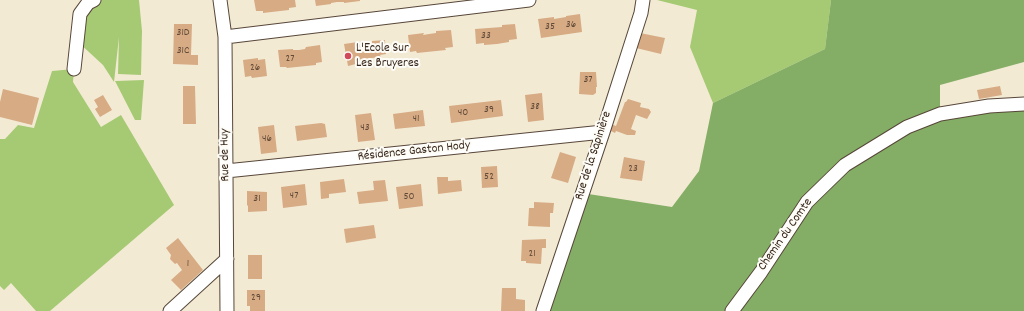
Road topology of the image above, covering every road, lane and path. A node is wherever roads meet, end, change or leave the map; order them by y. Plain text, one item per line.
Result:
1 (94, 0) edge
2 (220, 0) edge
3 (529, 0) edge
4 (643, 0) edge
5 (225, 37) junction
6 (74, 69) dead end
7 (1024, 104) edge
8 (602, 132) junction
9 (226, 171) junction
10 (228, 259) junction
11 (170, 311) edge
12 (227, 311) edge
13 (543, 311) edge
14 (732, 311) edge

1 - 6 street
2 - 5 street, Rue de Huy
3 - 5 street
4 - 8 street, Rue de la Sapinière
5 - 9 street, Rue de Huy
7 - 14 street, Chemin du Comte
8 - 9 street, Résidence Gaston Hody
8 - 13 street, Rue de la Sapinière
9 - 10 street, Rue de Huy
10 - 11 street
10 - 12 street, Rue de Huy

